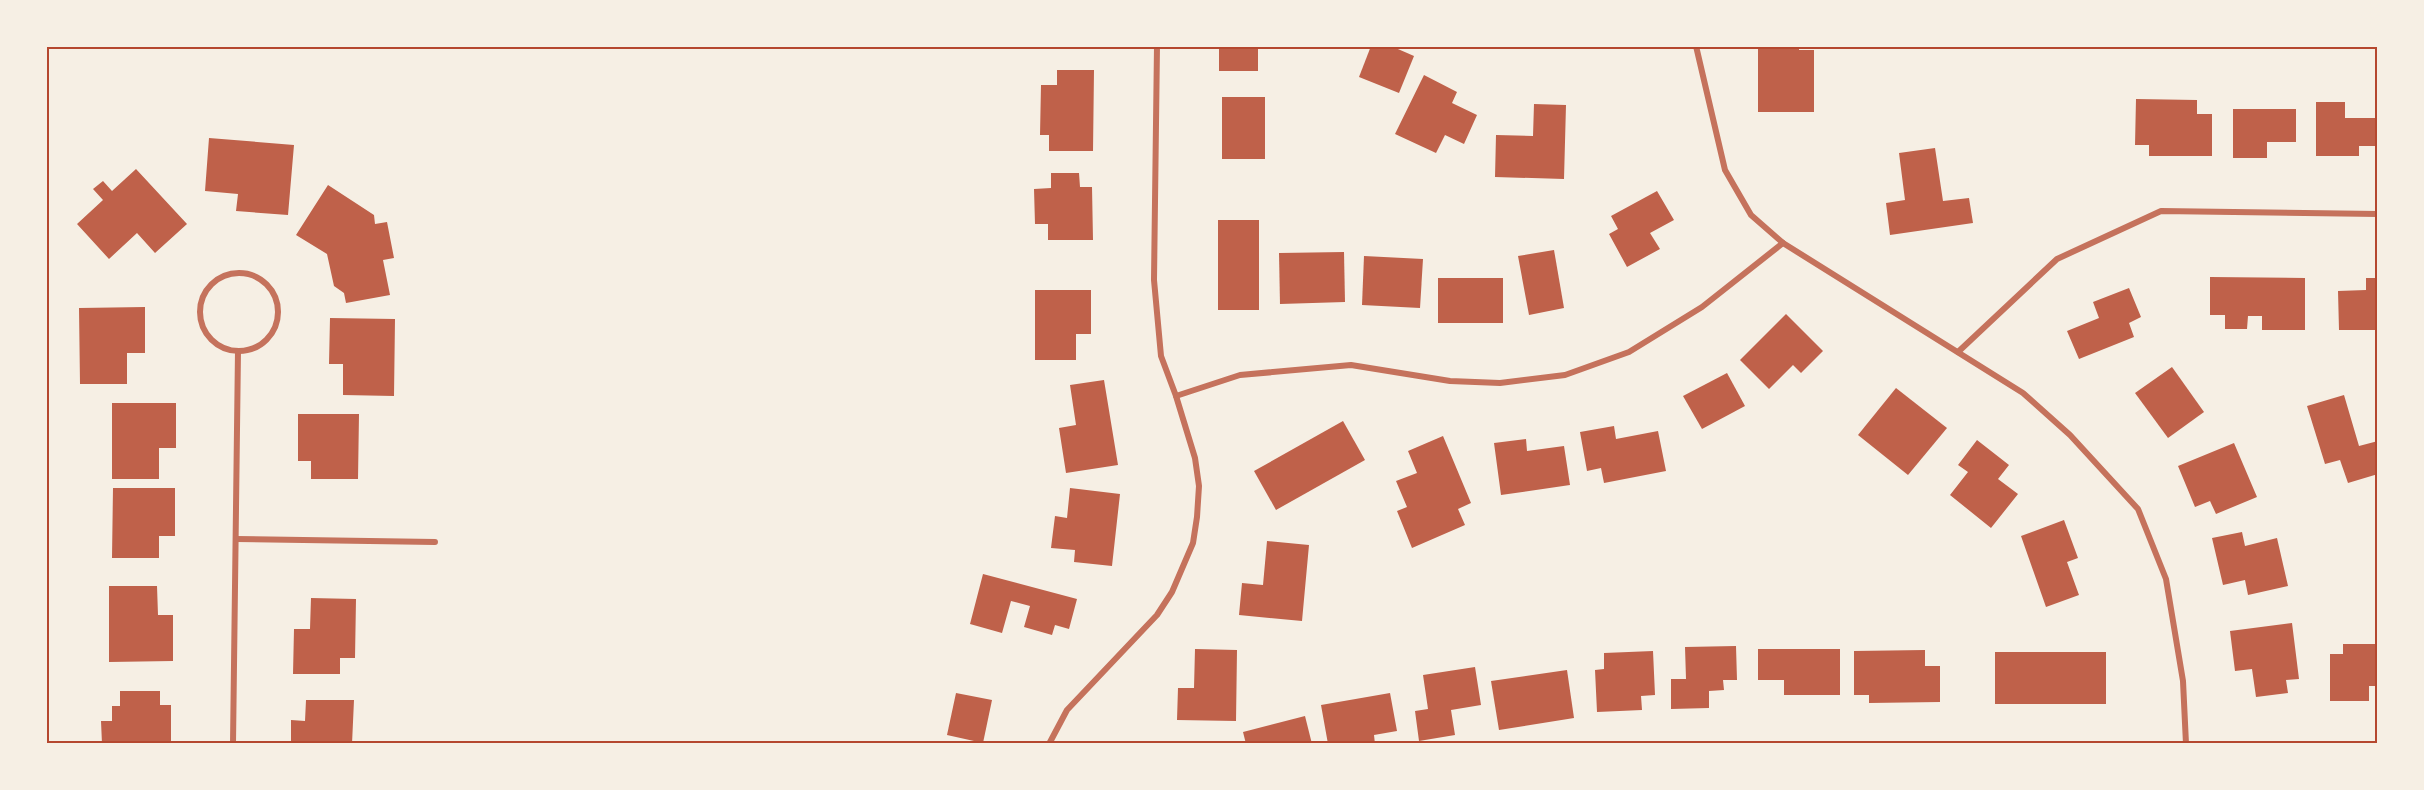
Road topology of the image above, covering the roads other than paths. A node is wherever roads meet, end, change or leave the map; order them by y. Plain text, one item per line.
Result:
1 (1157, 46) edge
2 (1696, 46) edge
3 (2378, 214) edge
4 (1784, 243) junction
5 (238, 351) junction
6 (1958, 352) junction
7 (1176, 396) junction
8 (236, 539) junction
9 (435, 542) dead end
10 (233, 744) edge
11 (1049, 744) edge
12 (2186, 744) edge

1 - 7 street
2 - 4 street
3 - 6 street
4 - 6 street
4 - 7 street
5 - 5 street
5 - 8 street
6 - 12 street
7 - 11 street
8 - 9 street
8 - 10 street

